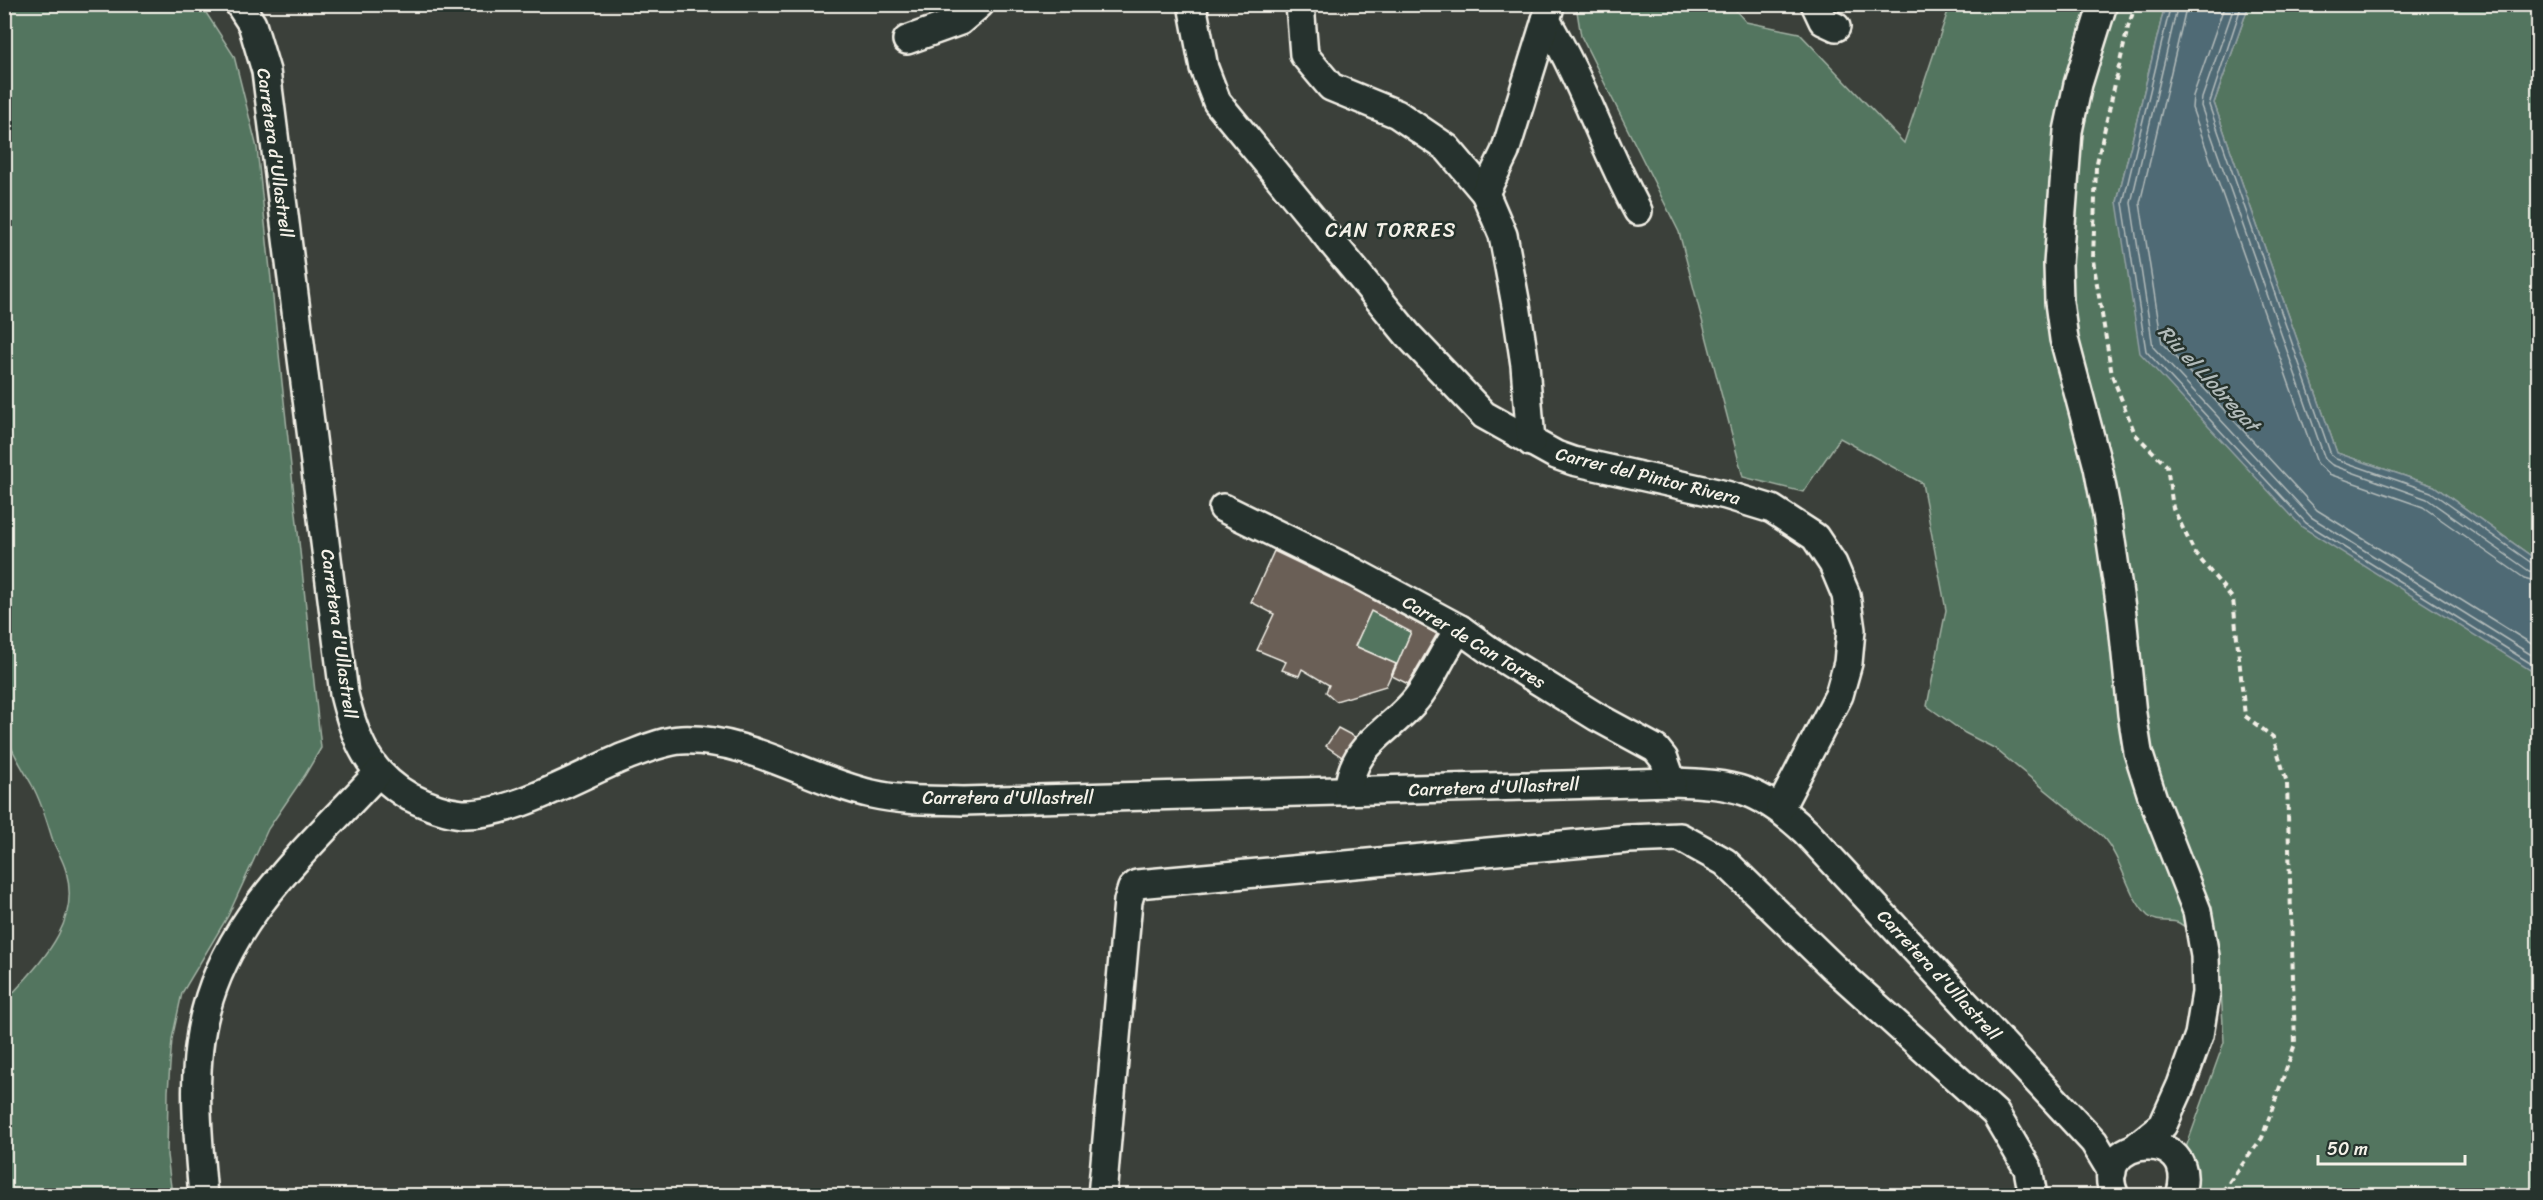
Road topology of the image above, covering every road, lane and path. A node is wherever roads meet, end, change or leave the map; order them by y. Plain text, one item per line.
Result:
1 (239, 4) edge
2 (980, 4) edge
3 (1192, 4) edge
4 (1300, 4) edge
5 (1815, 4) edge
6 (2103, 4) edge
7 (2136, 4) edge
8 (1548, 12) edge
9 (1836, 27) dead end
10 (907, 40) dead end
11 (1485, 193) junction
12 (1638, 211) dead end
13 (1531, 442) junction
14 (1223, 508) dead end
15 (1460, 628) junction
16 (378, 773) junction
17 (1672, 782) junction
18 (1348, 791) junction
19 (1780, 808) junction
20 (2165, 1137) junction
21 (2119, 1176) edge
22 (203, 1196) edge
23 (1102, 1196) edge
24 (2033, 1196) edge
25 (2180, 1196) edge
26 (2219, 1196) edge

1 - 16 street, Carretera d'Ullastrell
2 - 10 street
3 - 13 street, Carrer del Pintor Rivera
4 - 11 street
5 - 9 street
6 - 20 street
7 - 26 path
8 - 11 street
8 - 12 street
11 - 13 street
13 - 19 street, Carrer del Pintor Rivera
14 - 15 street, Carrer de Can Torres
15 - 17 street, Carrer de Can Torres
15 - 18 street
16 - 18 street, Carretera d'Ullastrell
16 - 22 street
17 - 18 street, Carretera d'Ullastrell
17 - 19 street, Carretera d'Ullastrell
19 - 21 street, Carretera d'Ullastrell
20 - 21 street
20 - 25 street
23 - 24 street

